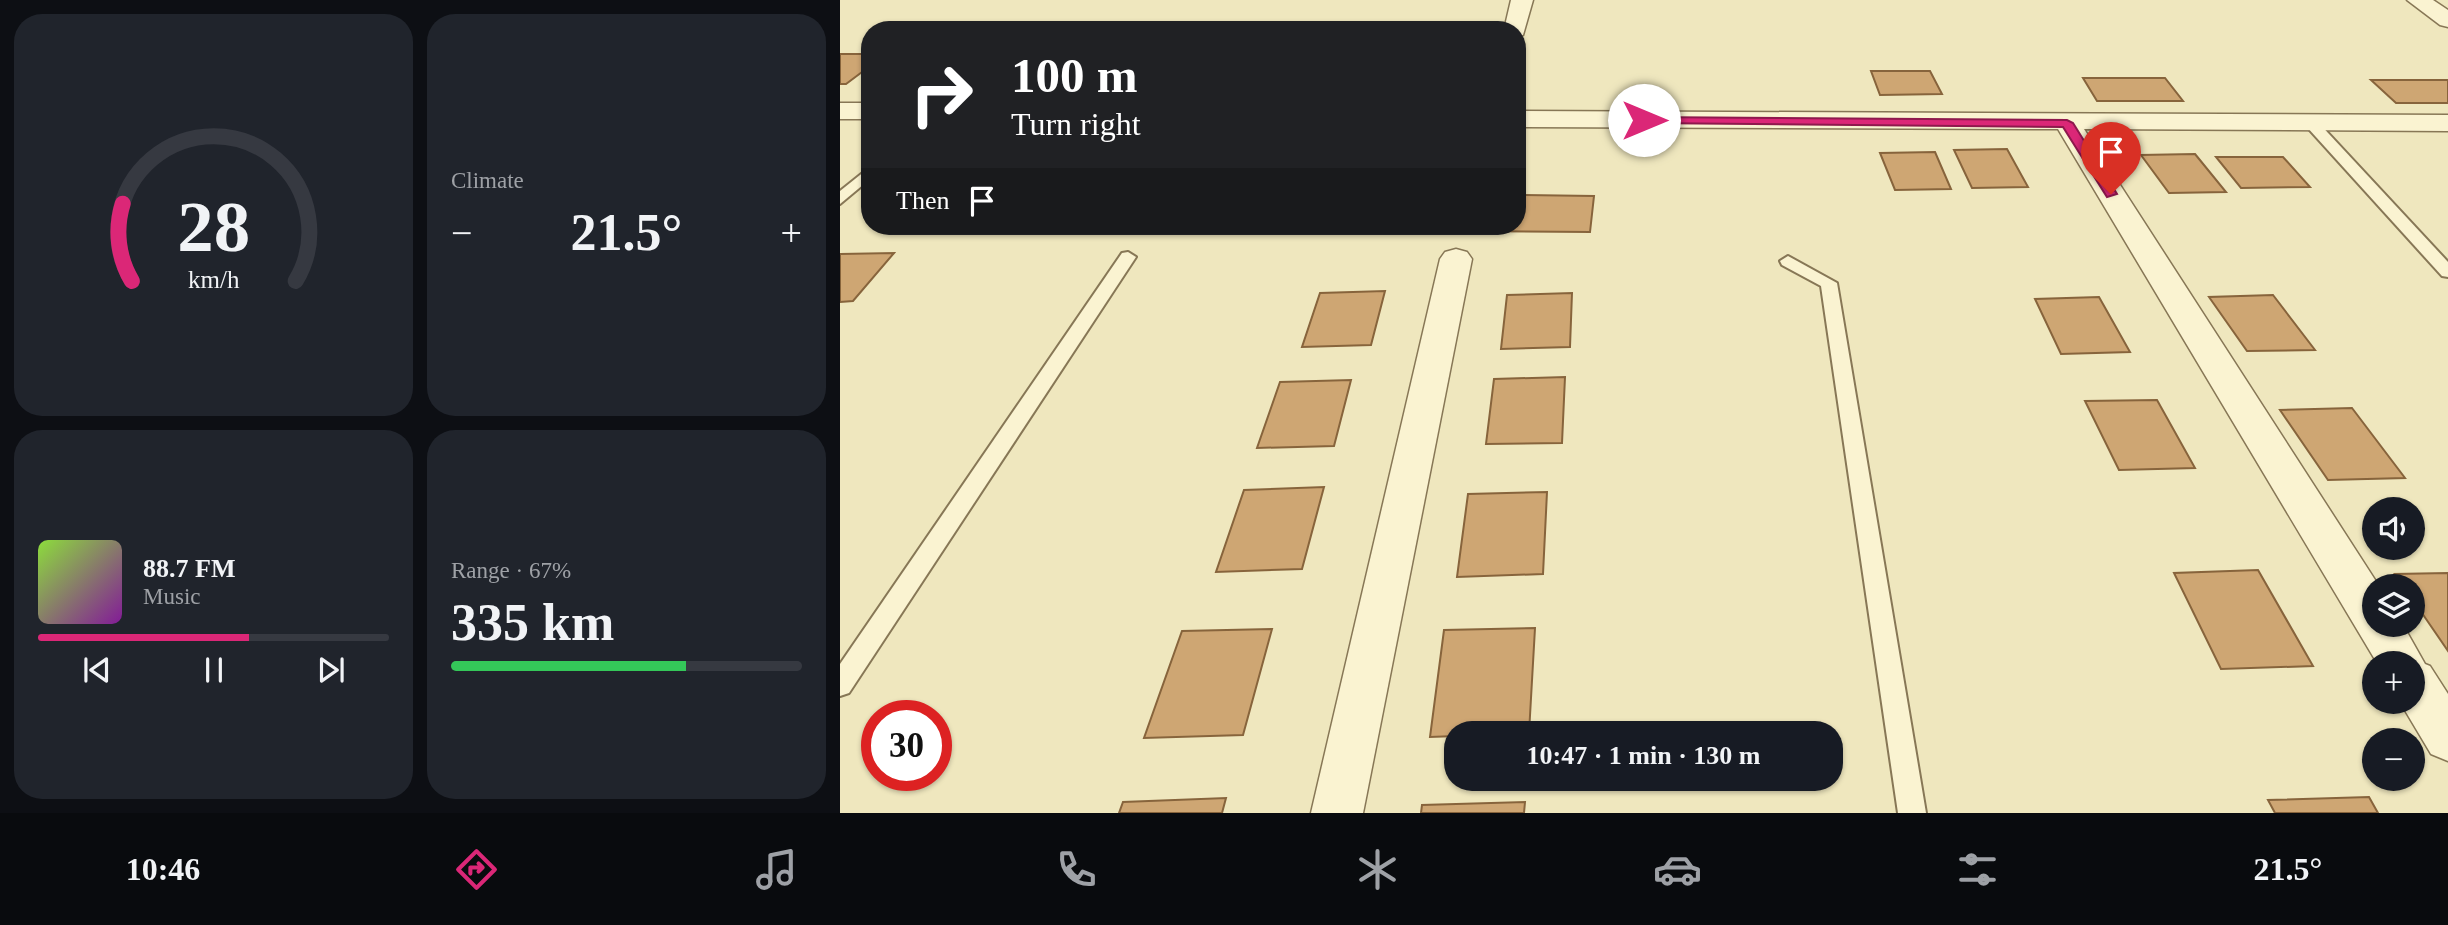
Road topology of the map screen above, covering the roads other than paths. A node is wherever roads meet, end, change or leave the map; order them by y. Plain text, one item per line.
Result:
1 (1522, 0) edge
2 (2418, 0) edge
3 (2448, 20) edge
4 (1517, 21) edge
5 (840, 111) edge
6 (861, 111) edge
7 (1526, 119) edge
8 (2067, 123) junction
9 (2311, 123) junction
10 (2448, 123) edge
11 (861, 179) edge
12 (840, 199) edge
13 (1128, 257) dead end
14 (1456, 259) dead end
15 (1788, 261) dead end
16 (2448, 272) edge
17 (2362, 598) edge
18 (840, 685) edge
19 (2425, 700) edge
20 (2448, 737) edge
21 (1337, 813) edge
22 (1912, 813) edge

1 - 4 street
2 - 3 street
5 - 6 street
7 - 8 street
8 - 9 street
8 - 17 street
9 - 10 street
9 - 16 lane
11 - 12 lane
13 - 18 lane
14 - 21 street
15 - 22 lane
19 - 20 street

